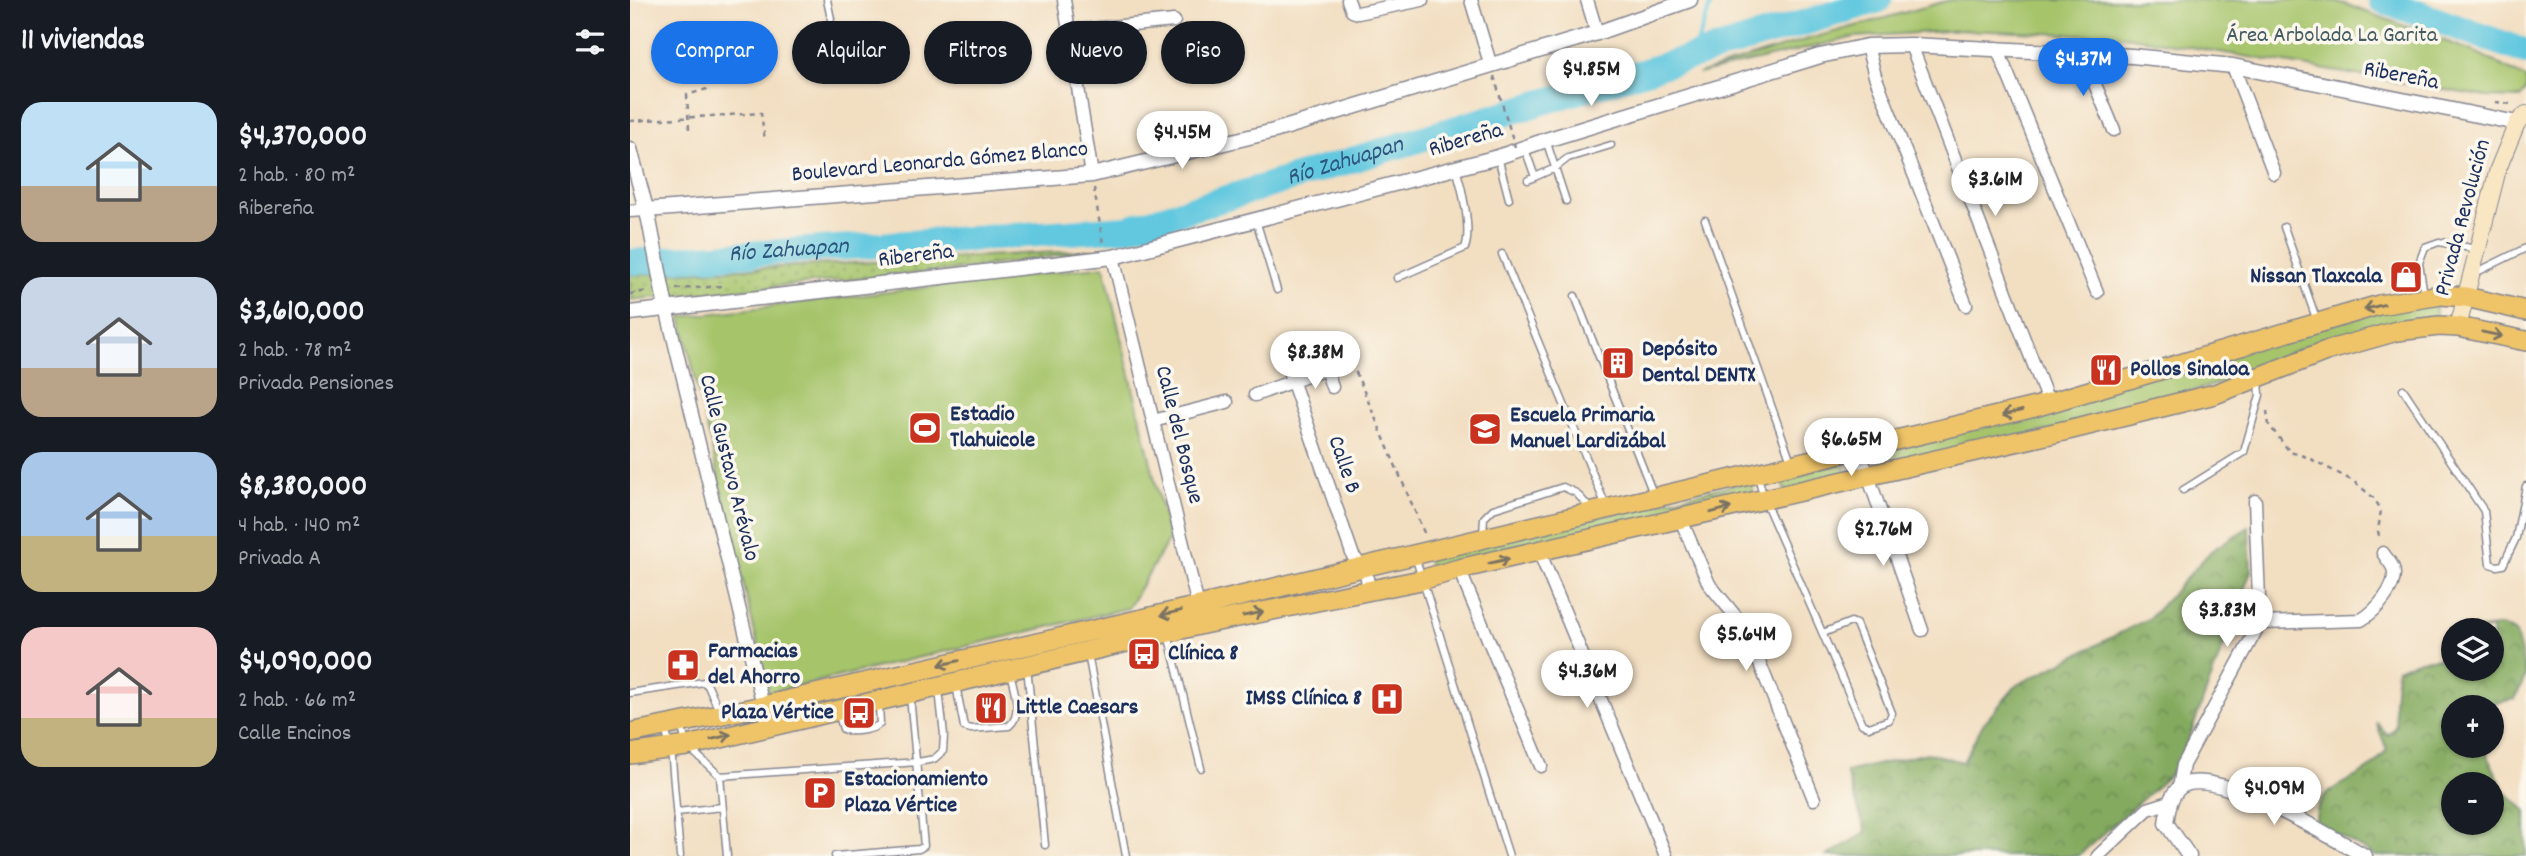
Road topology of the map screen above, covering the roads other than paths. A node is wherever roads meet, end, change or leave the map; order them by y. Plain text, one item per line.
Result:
1 (827, 0) edge
2 (1064, 0) edge
3 (1348, 0) edge
4 (1422, 0) edge
5 (1471, 0) edge
6 (1587, 0) edge
7 (1686, 1) edge
8 (831, 19) dead end
9 (1067, 21) edge
10 (1597, 33) junction
11 (1911, 45) junction
12 (1867, 46) junction
13 (1997, 48) junction
14 (2082, 53) junction
15 (2233, 66) junction
16 (1492, 70) junction
17 (1077, 84) edge
18 (2521, 119) edge
19 (2114, 130) dead end
20 (1546, 140) junction
21 (1611, 145) dead end
22 (1520, 147) junction
23 (630, 149) edge
24 (1498, 157) junction
25 (1555, 167) junction
26 (1456, 168) junction
27 (2274, 173) dead end
28 (1535, 177) junction
29 (1093, 178) junction
30 (1528, 180) dead end
31 (1509, 199) dead end
32 (1566, 201) dead end
33 (630, 211) edge
34 (648, 215) junction
35 (1256, 220) junction
36 (1705, 220) dead end
37 (2284, 227) dead end
38 (2526, 248) edge
39 (2476, 249) junction
40 (1502, 254) dead end
41 (1113, 257) junction
42 (2470, 276) junction
43 (1397, 278) dead end
44 (1277, 290) dead end
45 (2097, 292) dead end
46 (1575, 296) dead end
47 (2466, 297) junction
48 (2425, 298) junction
49 (1966, 305) dead end
50 (666, 308) junction
51 (2526, 311) edge
52 (630, 313) edge
53 (2318, 323) junction
54 (2458, 327) junction
55 (2526, 341) edge
56 (1281, 348) dead end
57 (2259, 379) junction
58 (1292, 382) junction
59 (1332, 387) dead end
60 (2403, 389) dead end
61 (1255, 395) dead end
62 (1227, 402) dead end
63 (2049, 404) junction
64 (1153, 421) junction
65 (1859, 450) junction
66 (1793, 465) junction
67 (1758, 474) junction
68 (1868, 476) junction
69 (2526, 486) edge
70 (2183, 490) dead end
71 (1654, 498) junction
72 (1764, 499) junction
73 (2255, 501) dead end
74 (1600, 510) junction
75 (1682, 520) junction
76 (1483, 538) junction
77 (1539, 551) junction
78 (1423, 552) junction
79 (2383, 553) road end
80 (1355, 564) junction
81 (1459, 569) junction
82 (1422, 580) junction
83 (1364, 592) junction
84 (1201, 615) junction
85 (2260, 623) junction
86 (1922, 630) dead end
87 (1168, 632) junction
88 (1823, 632) junction
89 (1087, 652) junction
90 (1018, 667) junction
91 (947, 685) junction
92 (630, 692) edge
93 (910, 694) junction
94 (762, 706) junction
95 (721, 715) junction
96 (672, 725) junction
97 (768, 726) junction
98 (631, 729) edge
99 (679, 747) junction
100 (633, 753) edge
101 (918, 762) junction
102 (1541, 766) dead end
103 (1201, 768) dead end
104 (720, 776) junction
105 (2179, 788) junction
106 (1814, 799) dead end
107 (2170, 802) junction
108 (722, 807) junction
109 (677, 812) junction
110 (1045, 845) dead end
111 (680, 856) edge
112 (727, 856) edge
113 (835, 856) edge
114 (1126, 856) edge
115 (1509, 856) edge
116 (1665, 856) edge
117 (2098, 856) edge
118 (2189, 856) edge
119 (2365, 856) edge

1 - 8 lane
2 - 9 street
3 - 4 street
5 - 16 street
6 - 10 street
7 - 10 street, Boulevard Leonarda Gómez Blanco
10 - 16 street, Boulevard Leonarda Gómez Blanco
11 - 12 street, Ribereña
11 - 13 street, Ribereña
11 - 63 street
12 - 20 street, Ribereña
12 - 49 street
13 - 14 street, Ribereña
13 - 45 street
14 - 15 street, Ribereña
14 - 19 street
15 - 18 street, Ribereña
15 - 27 street
16 - 29 street, Boulevard Leonarda Gómez Blanco
17 - 29 street
18 - 39 main road, Privada Revolución
20 - 22 street, Ribereña
20 - 25 lane
21 - 25 lane
22 - 24 street, Ribereña
22 - 28 lane
23 - 34 street, Calle Gustavo Arévalo
24 - 26 street, Ribereña
24 - 31 lane
25 - 28 lane
25 - 32 lane
26 - 35 street, Ribereña
26 - 43 lane
28 - 30 lane
29 - 34 street, Boulevard Leonarda Gómez Blanco
33 - 34 street, Boulevard Leonarda Gómez Blanco
34 - 50 street, Calle Gustavo Arévalo
35 - 41 street, Ribereña
35 - 44 lane
36 - 66 lane
37 - 53 lane
38 - 42 lane
39 - 42 main road, Privada Revolución
39 - 48 lane
40 - 74 lane
41 - 50 street, Ribereña
41 - 64 street, Calle del Bosque
42 - 47 main road, Privada Revolución
46 - 71 lane
47 - 48 main road
47 - 51 main road
47 - 54 main road, Privada Revolución
48 -> 53 main road
50 - 52 street, Ribereña
50 - 94 street, Calle Gustavo Arévalo
53 - 63 main road
54 -> 55 main road
54 - 57 main road
56 - 58 street, Calle B
57 - 68 main road
57 - 70 lane
58 - 59 street
58 - 61 street
58 - 80 street, Calle B
60 - 69 lane
62 - 64 street
63 -> 65 main road
64 - 84 street, Calle del Bosque
65 - 66 main road
65 - 68 street
66 - 67 main road
67 - 71 main road
67 - 72 lane
68 - 72 main road
68 - 86 street
71 - 74 main road
75 -> 72 main road
72 - 88 lane
73 - 85 street
74 - 76 main road
74 - 76 lane
75 - 77 main road
75 - 106 street
76 - 78 main road
81 -> 77 main road
77 - 116 street
78 - 80 main road
78 - 82 lane
79 - 85 street
80 - 83 street, Calle B
80 - 84 main road
81 - 82 main road
81 - 102 street
82 - 83 main road
82 - 115 lane
84 -> 83 main road
84 - 87 main road
84 -> 94 main road
85 - 105 street
87 - 89 main road
87 - 103 lane
88 - 88 lane
89 - 90 main road
89 - 114 lane
90 - 91 main road
90 - 91 lane
90 - 110 lane
91 - 93 main road
91 - 101 lane
92 - 95 lane
93 - 97 main road
93 - 101 lane
94 - 95 main road
94 - 97 street, Calle Gustavo Arévalo
95 - 96 main road
96 - 98 main road
96 - 99 lane
96 - 99 lane
99 -> 97 main road
98 - 100 lane
99 - 100 main road
99 - 104 lane
99 - 109 lane
101 - 104 lane
101 - 113 lane
104 - 108 lane
105 - 107 street
105 - 119 street
107 - 117 street
107 - 118 street
108 - 109 lane
108 - 112 lane
109 - 111 lane

